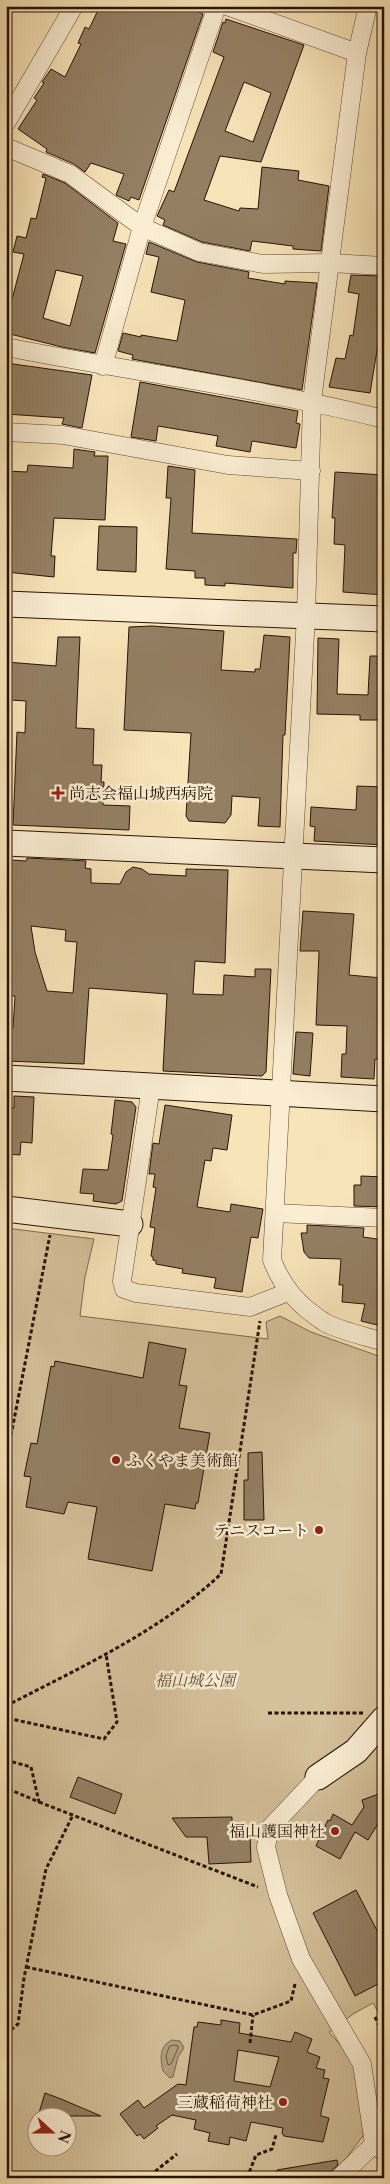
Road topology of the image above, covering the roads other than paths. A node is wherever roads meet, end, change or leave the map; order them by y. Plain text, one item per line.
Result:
1 (74, 6) edge
2 (216, 6) edge
3 (227, 6) edge
4 (368, 6) edge
5 (357, 53) junction
6 (6, 123) edge
7 (6, 147) edge
8 (142, 227) junction
9 (330, 263) junction
10 (384, 266) edge
11 (6, 347) edge
12 (103, 366) junction
13 (312, 401) junction
14 (384, 419) edge
15 (6, 432) edge
16 (311, 471) junction
17 (6, 604) edge
18 (306, 616) junction
19 (384, 619) edge
20 (6, 843) edge
21 (293, 856) junction
22 (384, 860) edge
23 (6, 1078) edge
24 (151, 1088) junction
25 (281, 1094) junction
26 (384, 1099) edge
27 (6, 1209) edge
28 (274, 1213) junction
29 (384, 1218) edge
30 (130, 1224) junction
31 (288, 1292) junction
32 (384, 1342) edge
33 (374, 1716) edge
34 (318, 1777) joint
35 (379, 2148) edge
36 (339, 2178) edge

1 - 6 street
2 - 8 street
3 - 5 street
4 - 5 street
5 - 9 street
7 - 8 street
8 - 9 street
8 - 12 street
9 - 10 street
9 - 13 street
11 - 12 street
12 - 13 street
13 - 14 street
13 - 16 street
15 - 16 street
16 - 18 street
17 - 18 street
18 - 19 street
18 - 21 street
20 - 21 street
21 - 22 street
21 - 25 street
23 - 24 street
24 - 25 street
24 - 30 street
25 - 26 street
25 - 28 street
27 - 30 street
28 - 29 street
28 - 31 street
30 - 31 street
31 - 32 street
33 - 34 street
34 - 35 street
35 - 36 street

